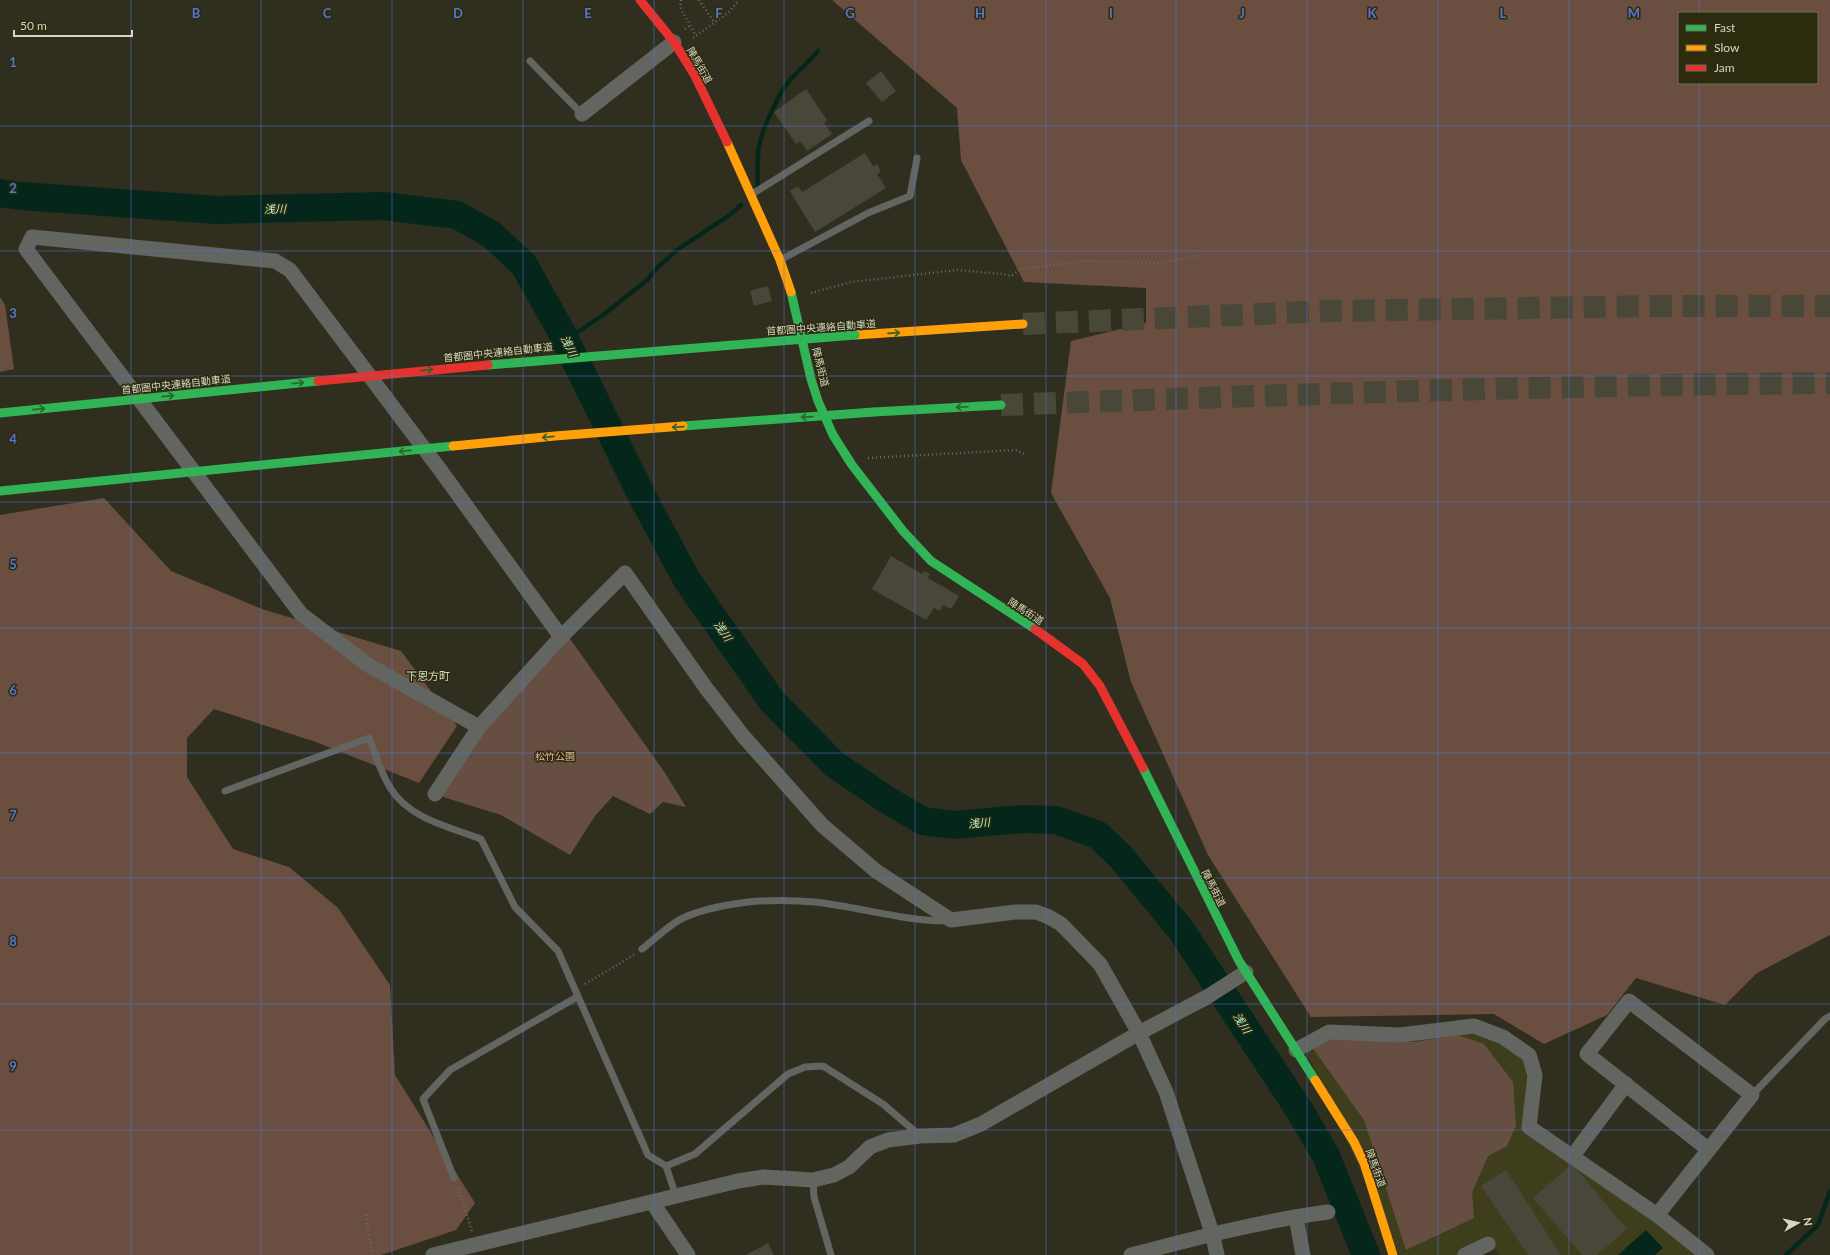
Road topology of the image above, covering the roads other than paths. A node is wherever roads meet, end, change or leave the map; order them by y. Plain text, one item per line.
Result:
1 (640, 0) edge
2 (674, 42) junction
3 (530, 61) dead end
4 (582, 114) joint
5 (869, 121) dead end
6 (917, 158) dead end
7 (751, 194) junction
8 (780, 260) junction
9 (1024, 324) tunnel mouth
10 (1001, 405) tunnel mouth
11 (0, 413) edge
12 (0, 491) edge
13 (560, 637) junction
14 (479, 727) junction
15 (225, 791) dead end
16 (435, 794) dead end
17 (951, 920) junction
18 (642, 949) road end
19 (1241, 975) junction
20 (577, 997) junction
21 (1830, 1016) edge
22 (1139, 1033) junction
23 (1296, 1050) junction
24 (1626, 1084) junction
25 (1752, 1095) junction
26 (920, 1136) junction
27 (1709, 1150) junction
28 (1572, 1156) junction
29 (666, 1166) junction
30 (454, 1178) road end
31 (813, 1180) junction
32 (676, 1196) junction
33 (652, 1202) junction
34 (1328, 1212) dead end
35 (1657, 1215) junction
36 (1296, 1216) junction
37 (1212, 1233) junction
38 (1488, 1244) dead end
39 (433, 1255) edge
40 (688, 1255) edge
41 (831, 1255) edge
42 (1131, 1255) edge
43 (1217, 1255) edge
44 (1303, 1255) edge
45 (1393, 1255) edge
46 (1465, 1255) edge
47 (1708, 1255) edge

1 - 2 main road, 陣馬街道
2 - 4 street
2 - 7 main road, 陣馬街道
3 - 4 lane
5 - 7 lane
6 - 8 lane
7 - 8 main road, 陣馬街道
8 - 19 main road, 陣馬街道
11 -> 9 main road, 首都圏中央連絡自動車道, bridge
10 -> 12 main road, bridge
13 - 14 street
13 - 14 street
13 - 17 street
14 - 16 street
15 - 20 lane
17 - 18 lane
17 - 22 street
19 - 22 street
19 - 23 main road, 陣馬街道
20 - 29 lane
20 - 30 lane
21 - 25 lane
22 - 26 street
22 - 37 street
23 - 28 street
23 - 45 main road, 陣馬街道
24 - 25 street
24 - 27 street
24 - 28 street
25 - 27 street
26 - 29 lane
26 - 31 street
27 - 35 street
28 - 35 street
29 - 32 lane
31 - 32 street
31 - 41 lane
32 - 33 street
33 - 39 street
33 - 40 street
34 - 36 street
35 - 47 street
36 - 37 street
36 - 44 street
37 - 42 street
37 - 43 street
38 - 46 street

